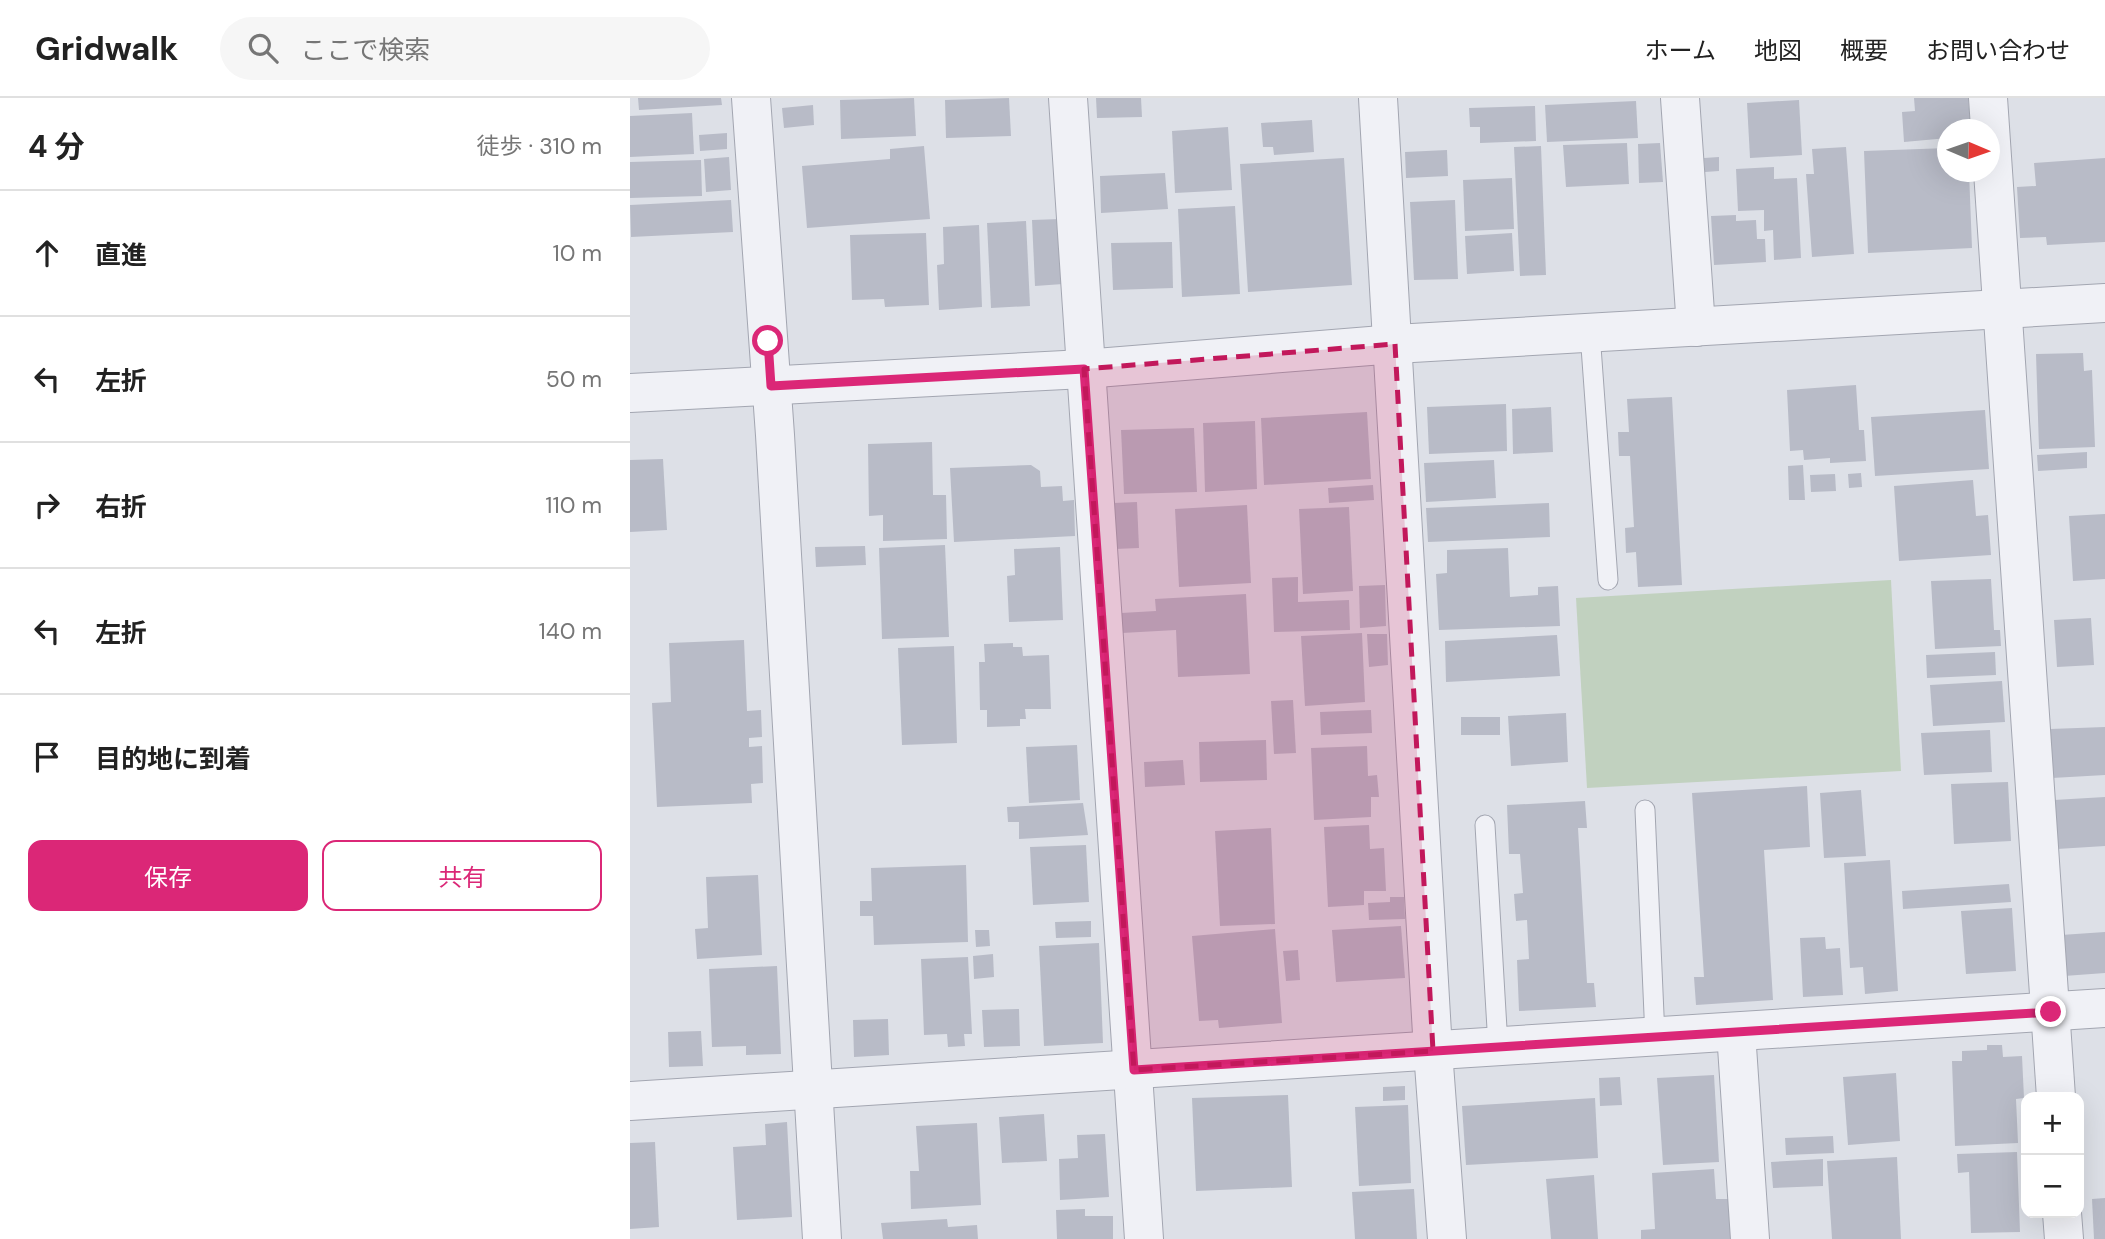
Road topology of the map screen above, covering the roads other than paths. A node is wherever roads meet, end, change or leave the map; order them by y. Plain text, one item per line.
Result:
1 (751, 98) edge
2 (1068, 98) edge
3 (1378, 98) edge
4 (1680, 98) edge
5 (1988, 98) edge
6 (2105, 303) edge
7 (2002, 310) junction
8 (1696, 327) junction
9 (1590, 333) junction
10 (1395, 344) junction
11 (1084, 369) junction
12 (771, 386) junction
13 (630, 393) edge
14 (1608, 580) dead end
15 (1645, 810) dead end
16 (1485, 825) dead end
17 (2105, 1008) edge
18 (2051, 1012) junction
19 (1736, 1032) junction
20 (1655, 1037) junction
21 (1497, 1046) junction
22 (1433, 1051) junction
23 (1134, 1070) junction
24 (812, 1090) junction
25 (2056, 1092) edge
26 (630, 1101) edge
27 (2062, 1218) edge
28 (822, 1239) edge
29 (1144, 1239) edge
30 (1447, 1239) edge
31 (1750, 1239) edge
32 (2064, 1239) edge

1 - 12 street
2 - 11 street
3 - 10 street
4 - 8 street
5 - 7 street
6 - 7 street
7 - 8 street
7 - 18 street
8 - 9 street
9 - 10 street
9 - 14 lane
10 - 11 street
10 - 22 street
11 - 12 street
11 - 23 street
12 - 13 street
12 - 24 street
15 - 20 lane
16 - 21 lane
17 - 18 street
18 - 19 street
18 - 25 street
19 - 20 street
19 - 31 street
20 - 21 street
21 - 22 street
22 - 23 street
22 - 30 street
23 - 24 street
23 - 29 street
24 - 26 street
24 - 28 street
27 - 32 street

